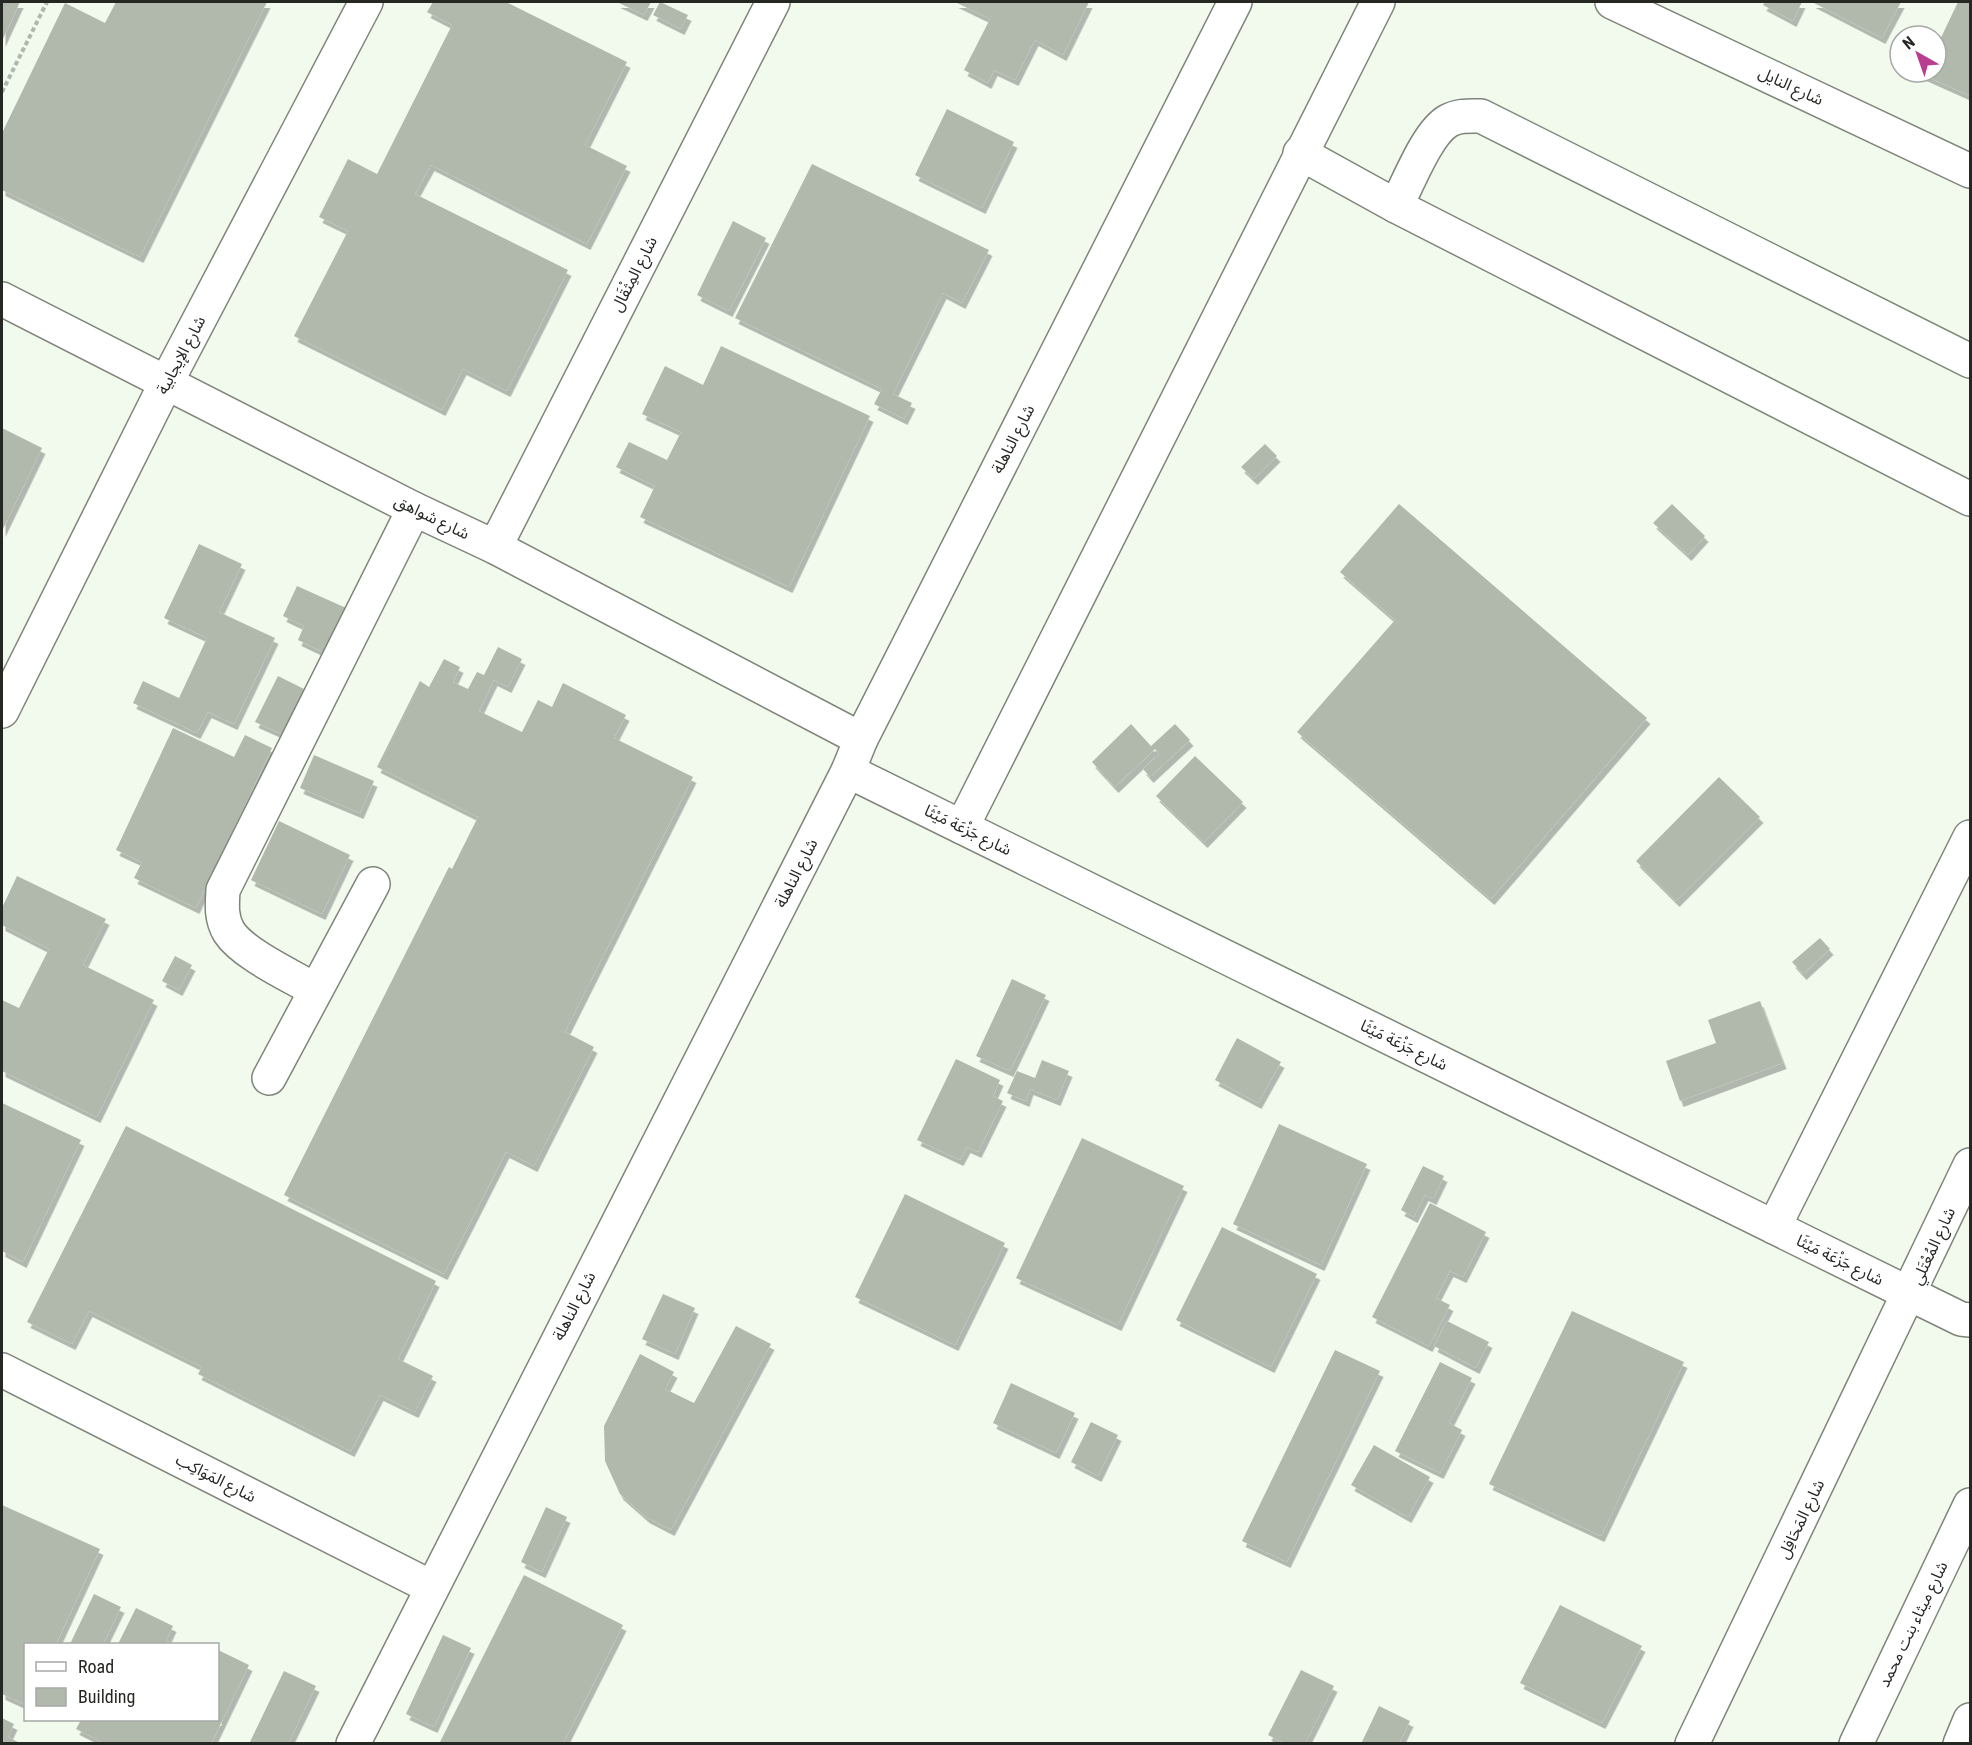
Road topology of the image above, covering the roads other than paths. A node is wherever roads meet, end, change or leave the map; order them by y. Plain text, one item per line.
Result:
1 (366, 2) edge
2 (773, 2) edge
3 (1235, 2) edge
4 (1378, 2) edge
5 (1611, 2) edge
6 (1300, 153) junction
7 (1971, 171) edge
8 (1396, 206) junction
9 (2, 298) edge
10 (1971, 361) edge
11 (166, 382) junction
12 (1971, 498) edge
13 (414, 509) junction
14 (495, 547) junction
15 (2, 711) edge
16 (861, 739) junction
17 (848, 771) junction
18 (962, 827) junction
19 (1971, 837) edge
20 (373, 884) dead end
21 (315, 990) junction
22 (269, 1078) dead end
23 (1971, 1165) edge
24 (1774, 1227) junction
25 (1910, 1294) junction
26 (1967, 1322) edge
27 (2, 1370) edge
28 (1971, 1505) edge
29 (430, 1587) junction
30 (1971, 1720) edge
31 (1971, 1738) edge
32 (353, 1743) edge
33 (1692, 1743) edge
34 (1856, 1743) edge
35 (1960, 1743) edge

1 - 11 street, شارع الإيجابية
2 - 14 street, شارع المِثْقَال
3 - 16 street, شارع الناهلة
4 - 6 street
5 - 7 street, شارع النايل
6 - 8 street
6 - 18 street
8 - 10 street
8 - 12 street
9 - 11 street, شارع شواهق
11 - 13 street, شارع شواهق
11 - 15 street, شارع الإيجابية
13 - 14 street, شارع شواهق
13 - 21 street
14 - 16 street, شارع شواهق
16 - 17 street, شارع الناهلة
17 - 18 street, شارع جَزْعَة مَيْثَا
17 - 29 street, شارع الناهلة
18 - 24 street, شارع جَزْعَة مَيْثَا
19 - 24 street
20 - 21 street
21 - 22 street
23 - 25 street, شارع المُعْتَلي
24 - 25 street, شارع جَزْعَة مَيْثَا
25 - 26 street, شارع جَزْعَة مَيْثَا
25 - 33 street, شارع المَحَافِل
27 - 29 street, شارع المَوَاكِب
28 - 34 street, شارع ميثاء بنت محمد
29 - 32 street, شارع الناهلة
30 - 35 street
31 - 35 street

